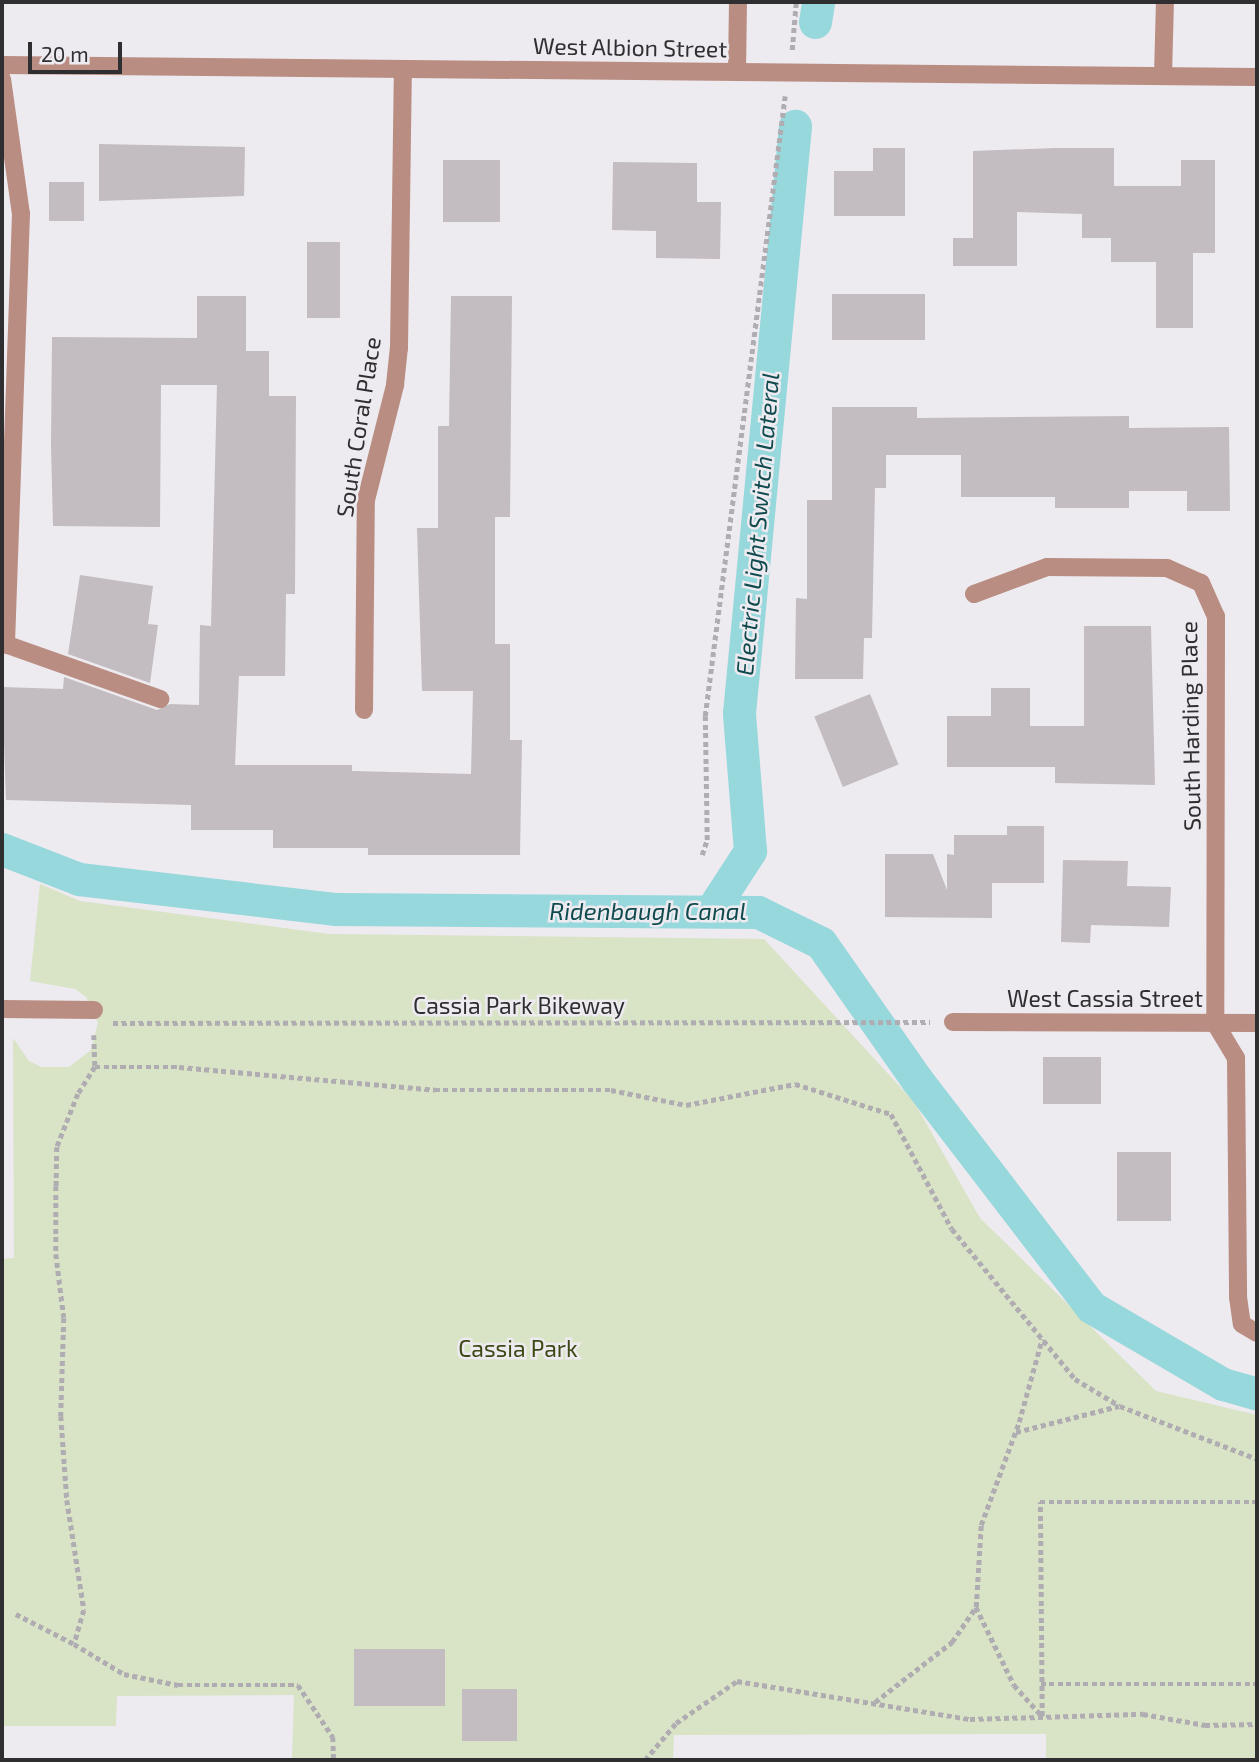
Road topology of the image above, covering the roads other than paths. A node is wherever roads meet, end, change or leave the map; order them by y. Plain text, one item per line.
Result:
1 (738, 2) edge
2 (1165, 2) edge
3 (2, 65) edge
4 (403, 69) junction
5 (737, 72) junction
6 (1163, 76) junction
7 (1257, 77) edge
8 (2, 79) edge
9 (974, 594) dead end
10 (4, 644) edge
11 (160, 699) dead end
12 (364, 710) dead end
13 (2, 1009) edge
14 (94, 1010) road end
15 (953, 1022) road end
16 (1215, 1023) junction
17 (1257, 1023) edge
18 (1257, 1333) edge

1 - 5 street
2 - 6 street
3 - 4 street, West Albion Street
4 - 5 street, West Albion Street
4 - 12 street, South Coral Place
5 - 6 street, West Albion Street
6 - 7 street, West Albion Street
8 - 10 street
9 - 16 street, South Harding Place
10 - 11 street
13 - 14 street
15 - 16 street, West Cassia Street
16 - 17 street, West Cassia Street
16 - 18 street

